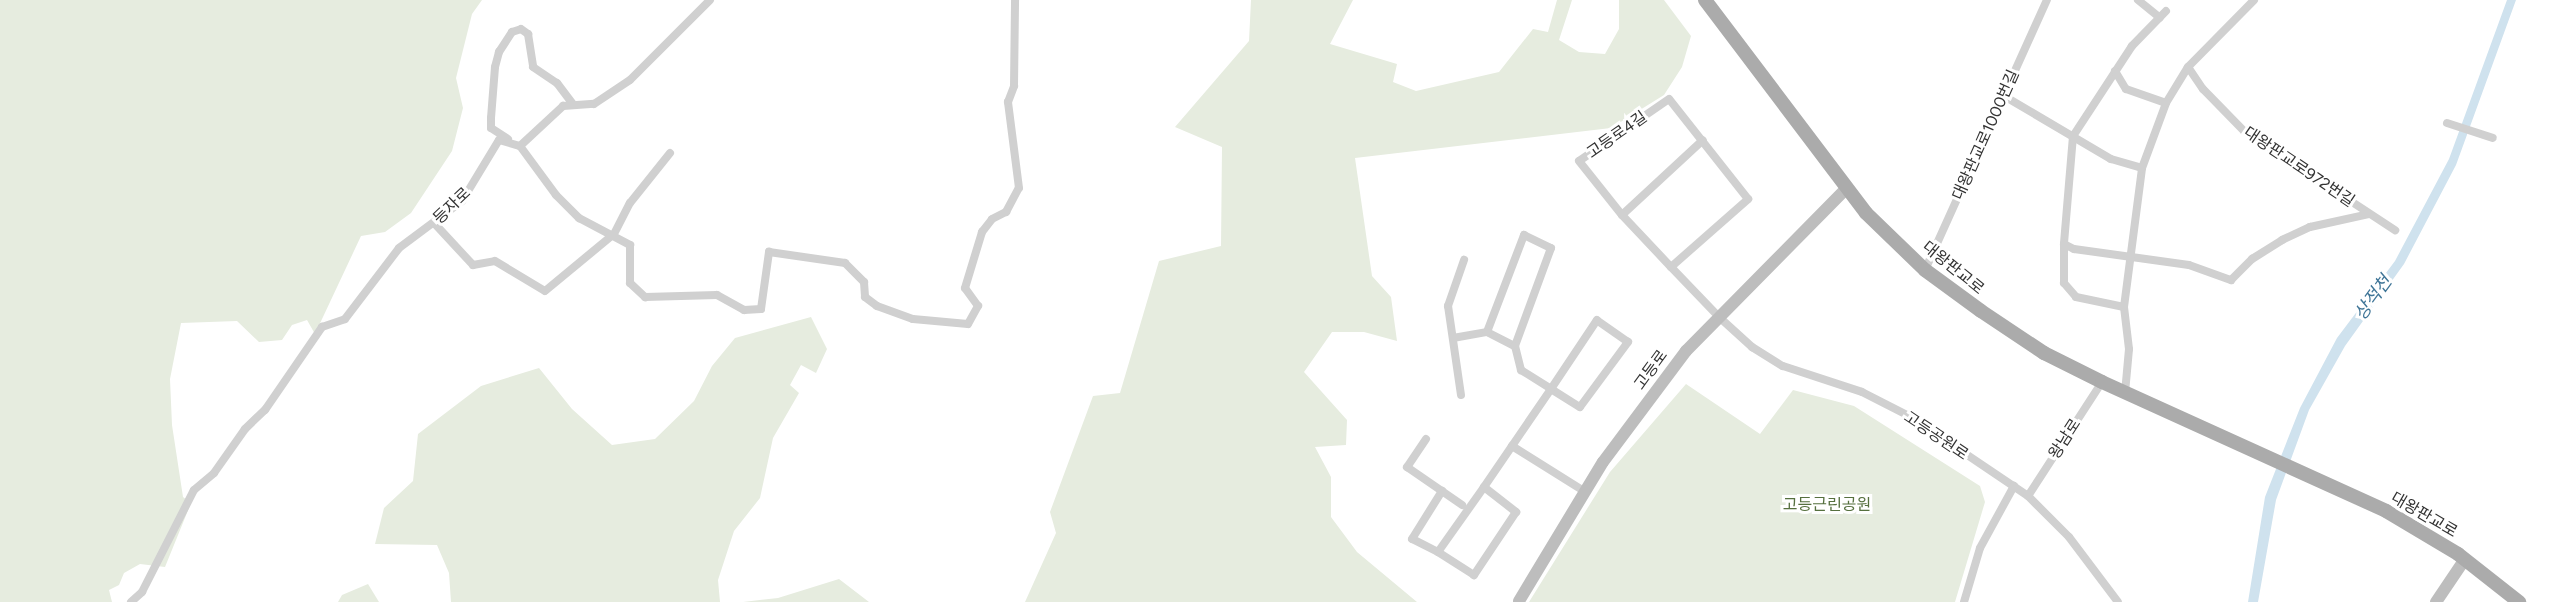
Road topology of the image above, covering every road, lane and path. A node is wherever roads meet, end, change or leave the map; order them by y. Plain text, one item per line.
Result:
1 (710, 0) edge
2 (1015, 0) edge
3 (1705, 0) edge
4 (2047, 0) edge
5 (2138, 0) edge
6 (2254, 0) edge
7 (2188, 67) junction
8 (2115, 71) junction
9 (2004, 96) junction
10 (2166, 103) junction
11 (573, 104) junction
12 (2449, 124) dead end
13 (2073, 136) junction
14 (2490, 137) dead end
15 (1703, 140) junction
16 (520, 146) junction
17 (670, 153) dead end
18 (2142, 168) junction
19 (1847, 188) junction
20 (2369, 214) junction
21 (1622, 215) junction
22 (435, 224) junction
23 (2395, 230) dead end
24 (614, 234) junction
25 (2064, 244) junction
26 (2130, 255) junction
27 (1464, 260) dead end
28 (1671, 267) junction
29 (1925, 270) junction
30 (2124, 307) junction
31 (1719, 317) junction
32 (1487, 332) junction
33 (1453, 338) junction
34 (1515, 346) junction
35 (2102, 382) junction
36 (1551, 389) junction
37 (2125, 393) junction
38 (1461, 396) dead end
39 (1426, 439) dead end
40 (1512, 446) junction
41 (2014, 486) junction
42 (1484, 487) junction
43 (1442, 491) junction
44 (1584, 491) junction
45 (2028, 496) junction
46 (1462, 505) dead end
47 (1438, 552) junction
48 (2465, 559) junction
49 (1519, 601) edge
50 (130, 602) edge
51 (1964, 602) edge
52 (2118, 602) edge
53 (2436, 602) edge
54 (2519, 602) edge

1 - 11 street
2 - 24 street
3 - 19 main road, 대왕판교로
4 - 9 street, 대왕판교로1000번길
5 - 8 street
6 - 7 street
7 - 10 street
7 - 20 street, 대왕판교로972번길
8 - 10 street
8 - 13 street
9 - 13 street
9 - 29 street, 대왕판교로1000번길
10 - 18 street
11 - 16 street
11 - 16 street
12 - 14 street
13 - 18 street
13 - 25 street
15 - 21 street
15 - 21 street, 고등로4길
15 - 28 street, 고등로4길
16 - 22 street, 등자로
16 - 24 street
17 - 24 street
18 - 26 street
19 - 29 main road, 대왕판교로
19 - 31 street, 고등로
20 - 23 street, 대왕판교로972번길
20 - 26 street
21 - 28 street, 고등로4길
22 - 24 street
22 - 50 street, 등자로
25 - 26 street
25 - 30 street
26 - 30 street
27 - 33 street
28 - 31 street, 고등로4길
29 - 35 main road, 대왕판교로
30 - 37 street
31 - 41 street, 고등공원로
31 - 44 street, 고등로
32 - 33 street
32 - 34 street
32 - 34 street
33 - 38 street
34 - 36 street
35 - 37 main road, 대왕판교로
35 - 45 street, 왕남로
36 - 36 street
36 - 40 street
37 - 48 main road, 대왕판교로
39 - 43 street
40 - 42 street
40 - 44 street
41 - 45 street, 고등공원로
41 - 51 street
42 - 47 street
42 - 47 street
43 - 46 street
43 - 47 street
44 - 49 street, 고등로
45 - 52 street, 고등공원로
48 - 53 street
48 - 54 main road, 대왕판교로

